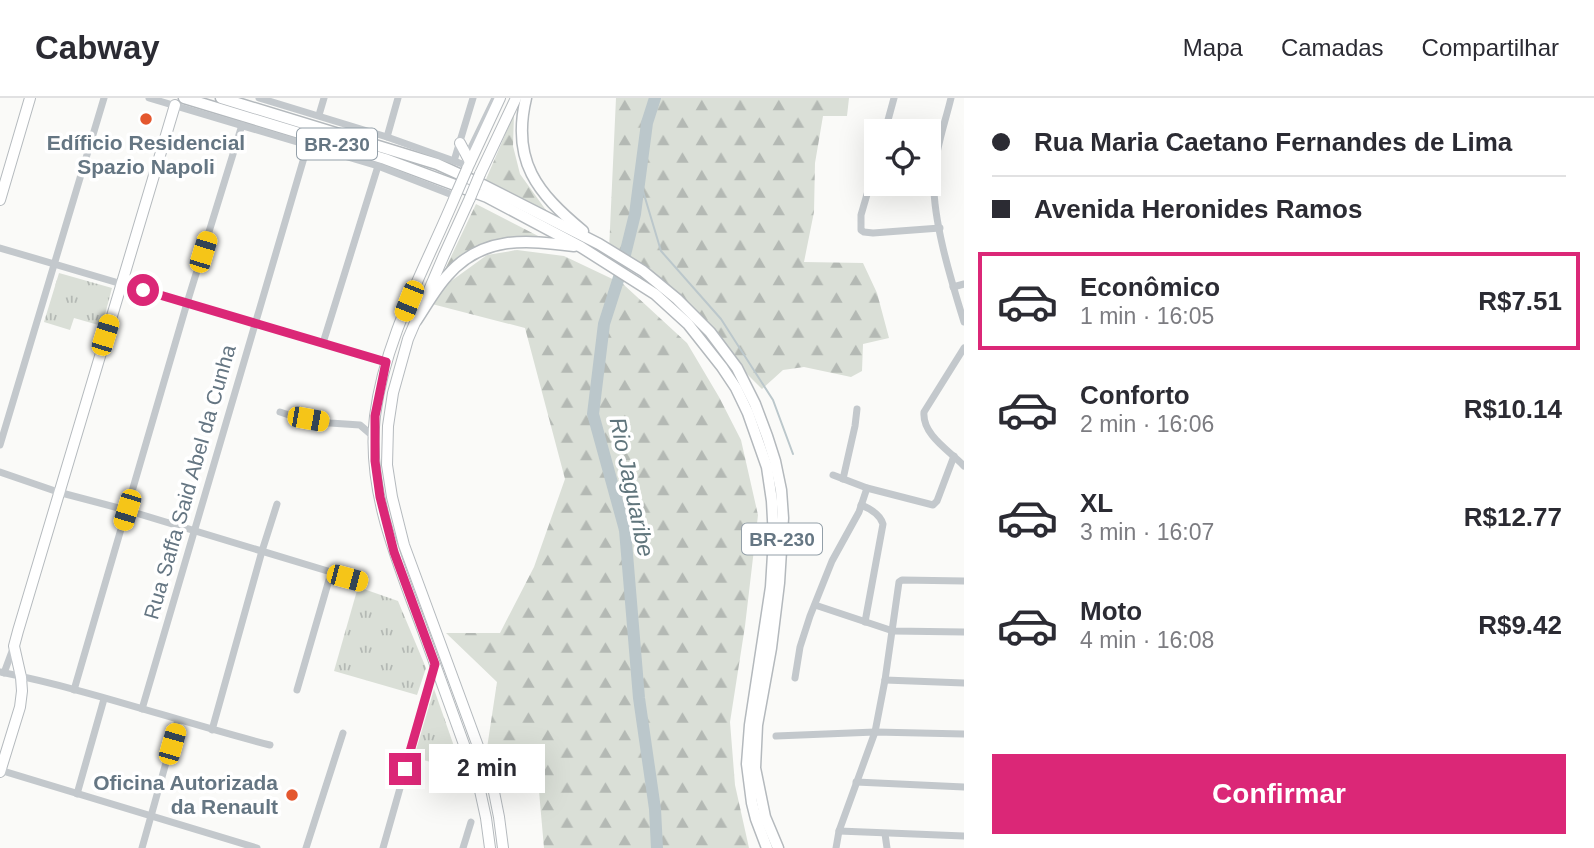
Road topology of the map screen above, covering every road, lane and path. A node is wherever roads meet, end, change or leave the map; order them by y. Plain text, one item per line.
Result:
1 (30, 98) edge
2 (104, 98) edge
3 (149, 98) edge
4 (221, 98) edge
5 (259, 98) edge
6 (324, 98) edge
7 (398, 98) edge
8 (473, 98) edge
9 (497, 98) edge
10 (516, 98) edge
11 (526, 98) edge
12 (894, 98) edge
13 (951, 98) edge
14 (178, 101) edge
15 (319, 115) junction
16 (888, 119) edge
17 (242, 125) junction
18 (387, 137) junction
19 (941, 138) edge
20 (460, 143) junction
21 (309, 144) junction
22 (454, 161) junction
23 (468, 163) junction
24 (378, 166) junction
25 (456, 194) junction
26 (867, 196) edge
27 (935, 196) edge
28 (0, 200) edge
29 (940, 228) junction
30 (599, 244) junction
31 (581, 247) junction
32 (0, 248) edge
33 (54, 264) junction
34 (640, 276) junction
35 (121, 283) junction
36 (964, 284) edge
37 (953, 287) junction
38 (187, 303) junction
39 (416, 321) junction
40 (964, 322) edge
41 (255, 323) junction
42 (323, 343) junction
43 (964, 348) edge
44 (386, 362) junction
45 (858, 410) dead end
46 (280, 412) dead end
47 (375, 416) junction
48 (360, 425) junction
49 (374, 437) junction
50 (0, 445) edge
51 (961, 460) edge
52 (0, 472) edge
53 (833, 475) dead end
54 (843, 479) junction
55 (867, 488) junction
56 (58, 492) junction
57 (277, 504) dead end
58 (862, 505) junction
59 (127, 510) junction
60 (194, 531) junction
61 (262, 551) junction
62 (331, 573) junction
63 (964, 581) edge
64 (363, 582) dead end
65 (815, 605) junction
66 (864, 622) junction
67 (893, 631) junction
68 (964, 632) edge
69 (14, 646) junction
70 (435, 664) junction
71 (2, 673) edge
72 (21, 677) junction
73 (795, 677) dead end
74 (885, 680) junction
75 (964, 683) edge
76 (74, 690) junction
77 (298, 690) dead end
78 (104, 699) junction
79 (142, 709) junction
80 (178, 720) junction
81 (212, 730) junction
82 (875, 732) junction
83 (343, 733) dead end
84 (964, 734) edge
85 (776, 736) dead end
86 (270, 745) dead end
87 (0, 771) edge
88 (856, 782) junction
89 (964, 787) edge
90 (77, 794) junction
91 (151, 816) junction
92 (471, 822) dead end
93 (839, 831) junction
94 (886, 834) junction
95 (964, 836) edge
96 (142, 848) edge
97 (257, 848) edge
98 (306, 848) edge
99 (383, 848) edge
100 (463, 848) edge
101 (490, 848) edge
102 (503, 848) edge
103 (767, 848) edge
104 (778, 848) edge
105 (836, 848) edge
106 (887, 848) edge

1 - 28 main road
2 - 33 street
3 - 14 street
4 - 30 highway, BR-230
5 - 15 street
6 - 15 street
7 - 18 street
8 - 20 street
9 - 23 main road
10 - 39 main road, bridge
11 - 30 highway
12 - 16 street
13 - 19 street
14 - 17 street
14 - 31 highway, BR-230
14 - 35 main road
15 - 18 street
17 - 21 street
17 - 38 street
18 - 22 street
20 - 22 street
20 - 23 main road
21 - 24 street
21 - 41 street, Rua Saffa Said Abel da Cunha
22 - 23 street
23 - 25 main road, bridge
24 - 25 street
24 - 42 street
25 - 44 main road
26 - 29 street
27 - 29 street
29 - 37 street
30 - 34 highway, BR-230
31 - 34 highway, BR-230
31 - 39 highway
32 - 33 street
33 - 35 street
33 - 50 street
34 - 103 highway, BR-230
34 - 104 highway, BR-230
35 - 38 street
35 - 56 main road
36 - 37 street
37 - 40 street
38 - 41 street
38 - 59 street
39 - 102 main road
41 - 42 street
41 - 60 street, Rua Saffa Said Abel da Cunha
42 - 44 street
43 - 51 street
44 - 47 main road
45 - 54 street
46 - 48 street
47 - 48 street
47 - 49 main road
48 - 49 street
49 - 70 main road
51 - 55 street
52 - 56 street
53 - 54 street
54 - 55 street
55 - 58 street
56 - 59 street
56 - 69 main road
57 - 61 street
58 - 65 street
58 - 66 street
59 - 60 street
59 - 76 street
60 - 61 street
60 - 79 street, Rua Saffa Said Abel da Cunha
61 - 62 street
61 - 81 street
62 - 64 street
62 - 77 street
63 - 67 street
65 - 66 street
65 - 73 street
66 - 67 street
67 - 68 street
67 - 74 street
69 - 71 street
69 - 72 main road
70 - 99 street
70 - 101 main road
71 - 72 street
72 - 76 street
72 - 87 main road
74 - 75 street
74 - 82 street
76 - 78 street
78 - 79 street
78 - 90 street
79 - 80 street
80 - 81 street
80 - 91 street
81 - 86 street
82 - 84 street
82 - 85 street
82 - 88 street
83 - 98 street
87 - 90 street
88 - 89 street
88 - 93 street
90 - 91 street
91 - 96 street
91 - 97 street
92 - 100 street
93 - 94 street
93 - 105 street
94 - 95 street
94 - 106 street

